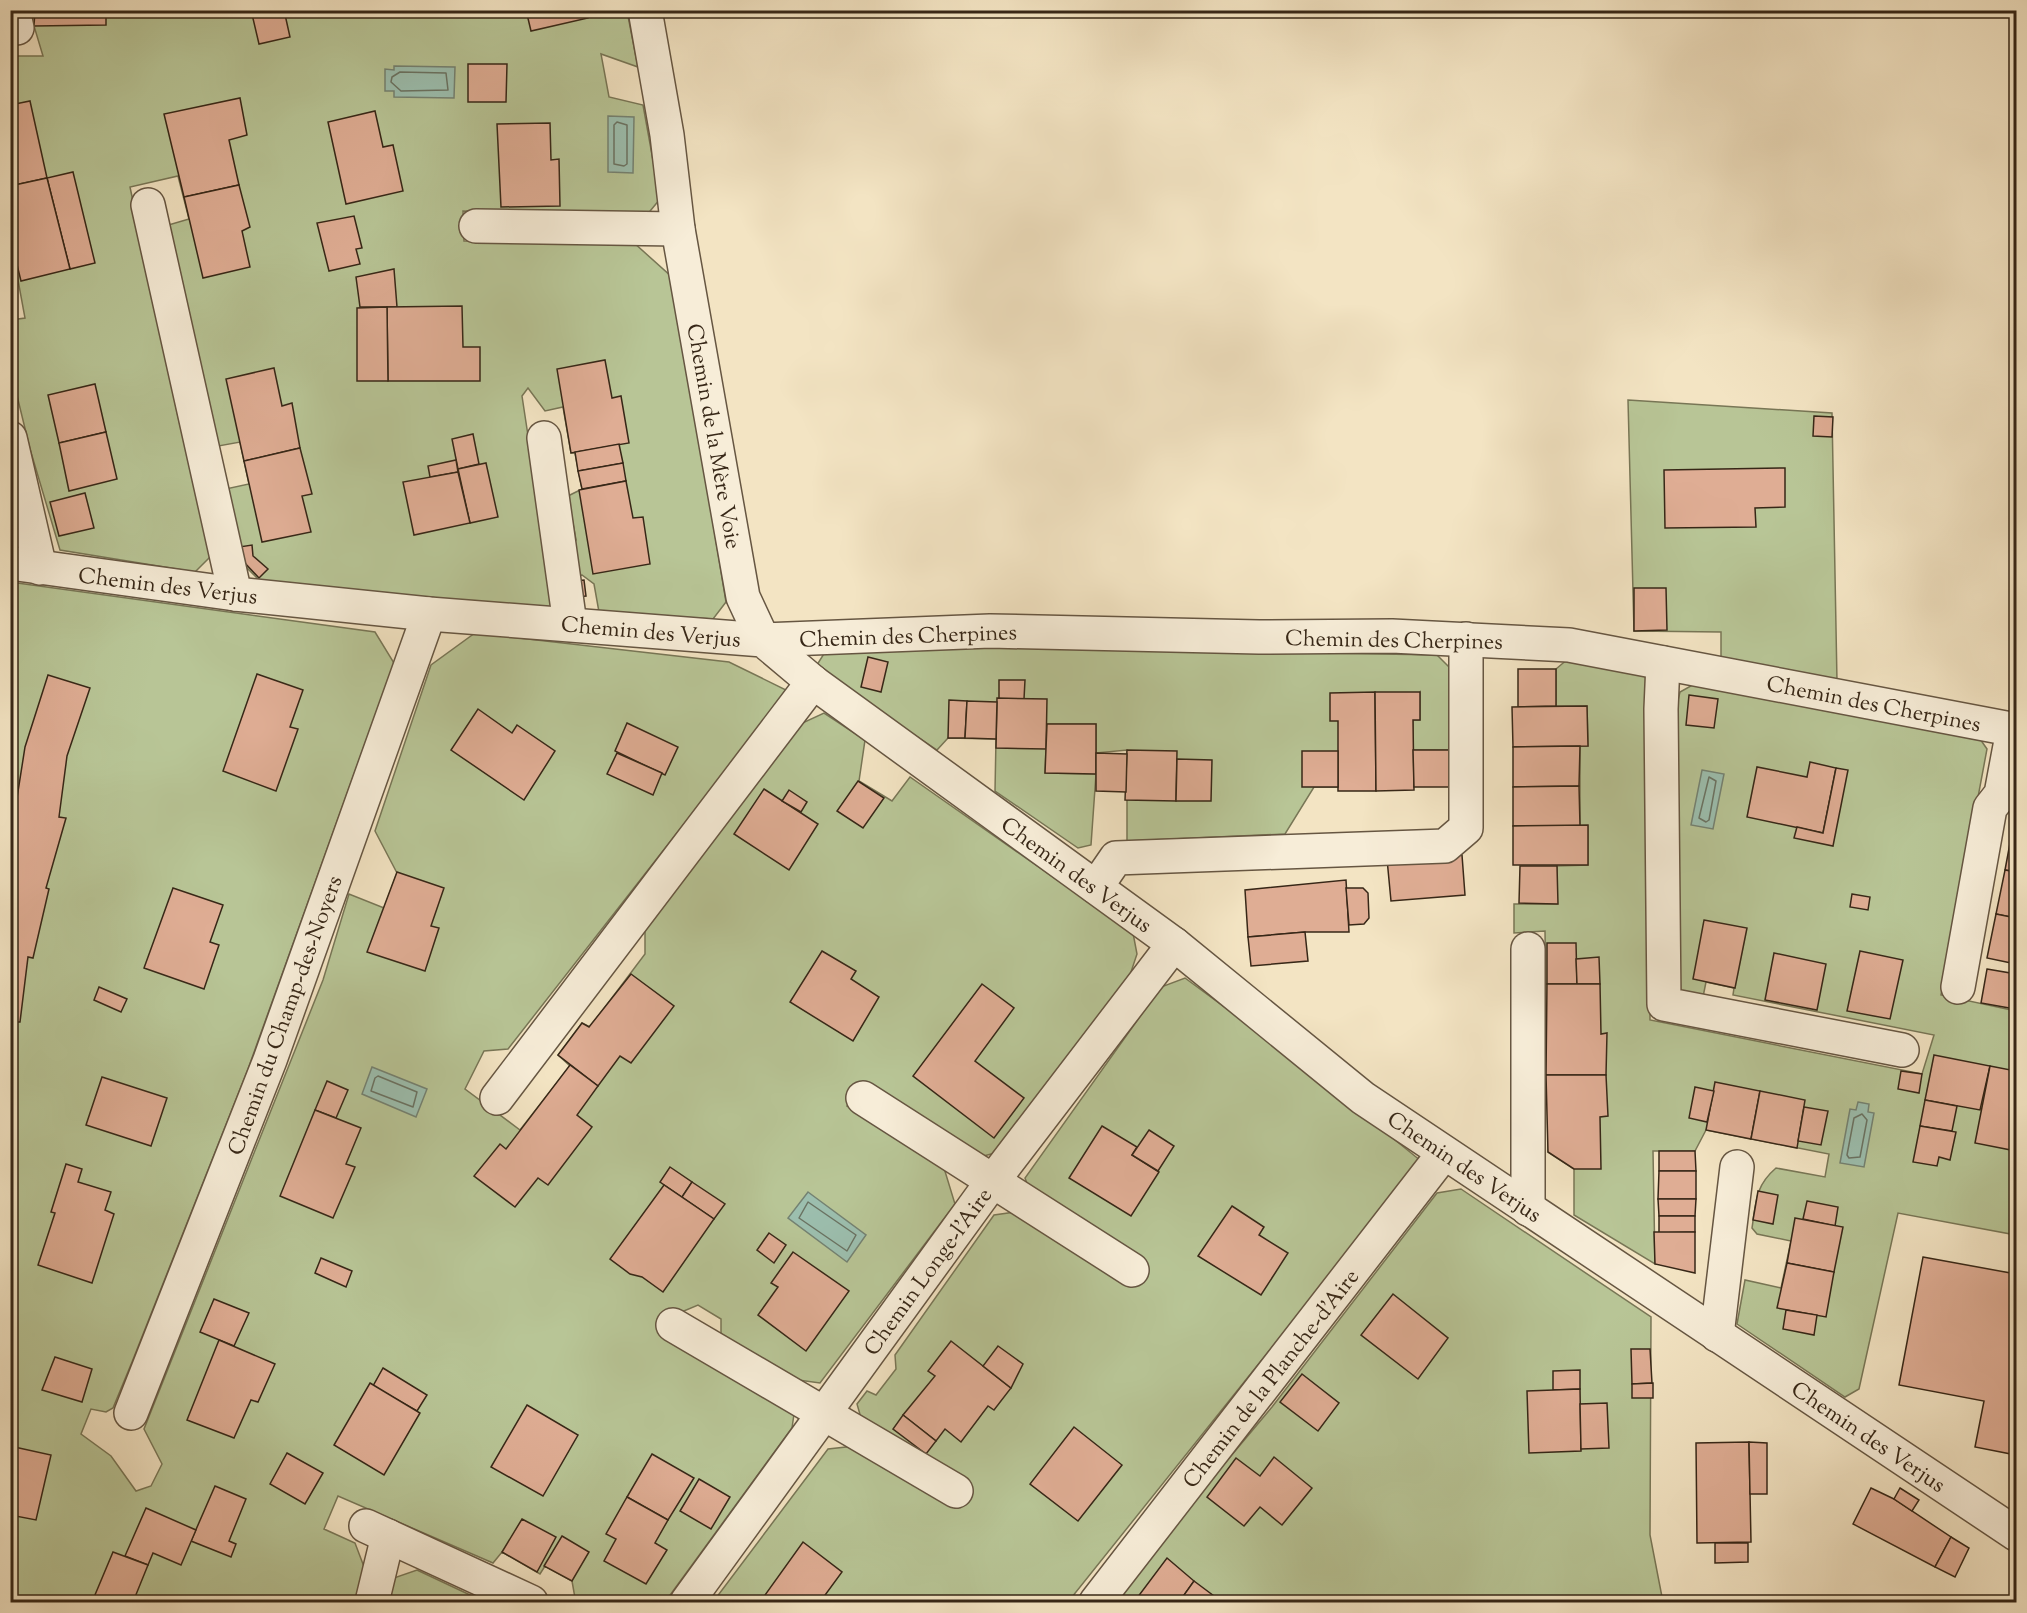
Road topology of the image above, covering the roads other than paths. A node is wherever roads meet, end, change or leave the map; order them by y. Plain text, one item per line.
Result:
1 (645, 10) edge
2 (148, 205) dead end
3 (476, 226) dead end
4 (678, 229) junction
5 (10, 438) edge
6 (544, 438) dead end
7 (25, 566) edge
8 (235, 594) junction
9 (429, 614) junction
10 (570, 624) junction
11 (1466, 639) junction
12 (763, 640) junction
13 (1664, 663) junction
14 (813, 682) junction
15 (2015, 730) edge
16 (1095, 887) junction
17 (1174, 944) junction
18 (1528, 949) dead end
19 (1958, 987) dead end
20 (1902, 1050) dead end
21 (497, 1098) dead end
22 (863, 1098) dead end
23 (1444, 1153) junction
24 (1737, 1167) dead end
25 (992, 1182) junction
26 (1528, 1209) junction
27 (1132, 1270) dead end
28 (673, 1325) dead end
29 (1717, 1335) junction
30 (131, 1413) dead end
31 (823, 1414) junction
32 (956, 1491) dead end
33 (2016, 1534) edge
34 (372, 1602) edge
35 (531, 1602) edge
36 (687, 1602) edge
37 (1096, 1602) edge

1 - 4 street, Chemin de la Mère Voie
2 - 8 street
3 - 4 street
4 - 12 street, Chemin de la Mère Voie
5 - 7 street
6 - 10 street
7 - 8 street, Chemin des Verjus
8 - 9 street, Chemin des Verjus
9 - 10 street, Chemin des Verjus
9 - 30 street, Chemin du Champ-des-Noyers
10 - 12 street, Chemin des Verjus
11 - 12 street, Chemin des Cherpines
11 - 13 street, Chemin des Cherpines
11 - 16 street
12 - 14 street, Chemin des Verjus
13 - 15 street, Chemin des Cherpines
13 - 20 street
14 - 16 street, Chemin des Verjus
14 - 21 street
15 - 19 street
16 - 17 street, Chemin des Verjus
17 - 23 street, Chemin des Verjus
17 - 25 street, Chemin Longe-l'Aire
18 - 26 street
22 - 25 street
23 - 26 street, Chemin des Verjus
23 - 37 street, Chemin de la Planche-d'Aire
24 - 29 street
25 - 27 street
25 - 31 street, Chemin Longe-l'Aire
26 - 29 street, Chemin des Verjus
28 - 31 street
29 - 33 street, Chemin des Verjus
31 - 32 street
31 - 36 street, Chemin Longe-l'Aire
34 - 35 street

